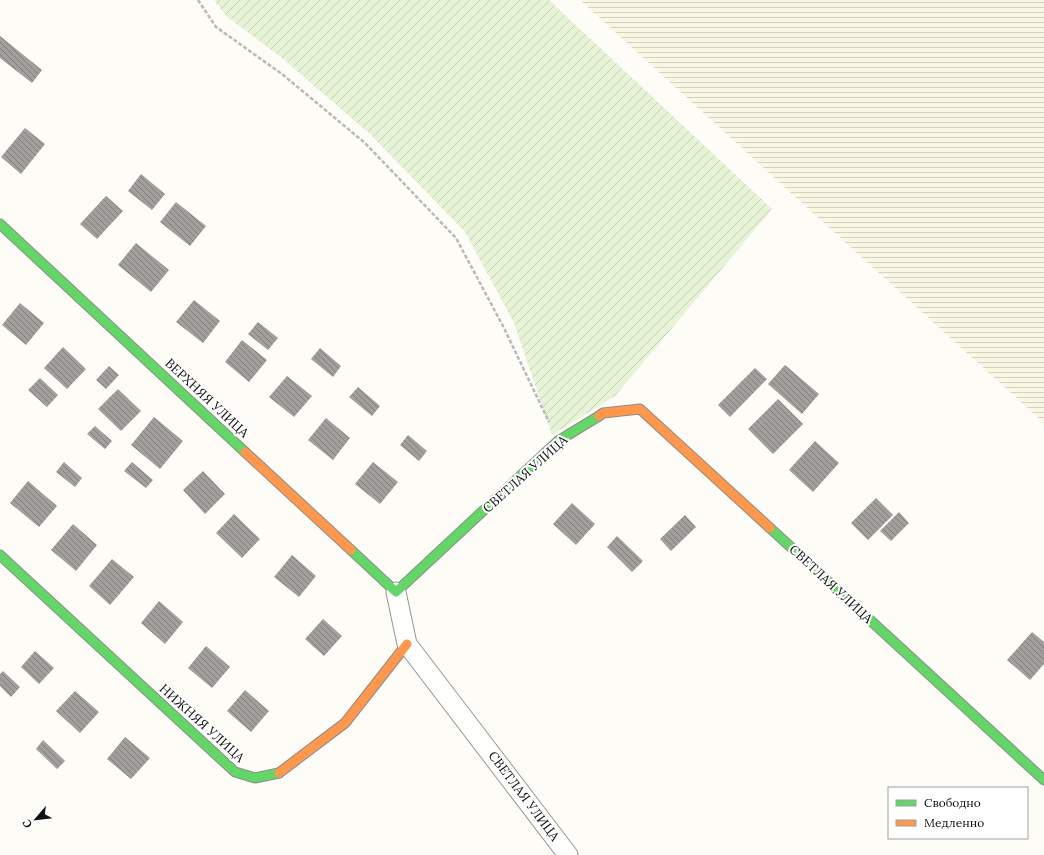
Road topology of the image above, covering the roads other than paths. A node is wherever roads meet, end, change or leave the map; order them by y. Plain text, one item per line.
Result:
1 (0, 224) edge
2 (0, 555) edge
3 (396, 592) junction
4 (406, 644) junction
5 (1044, 780) edge
6 (568, 855) edge

1 - 3 street, ВЕРХНЯЯ УЛИЦА
2 - 4 street, НИЖНЯЯ УЛИЦА
3 - 4 street, СВЕТЛАЯ УЛИЦА
3 - 5 street, СВЕТЛАЯ УЛИЦА
4 - 6 street, СВЕТЛАЯ УЛИЦА

